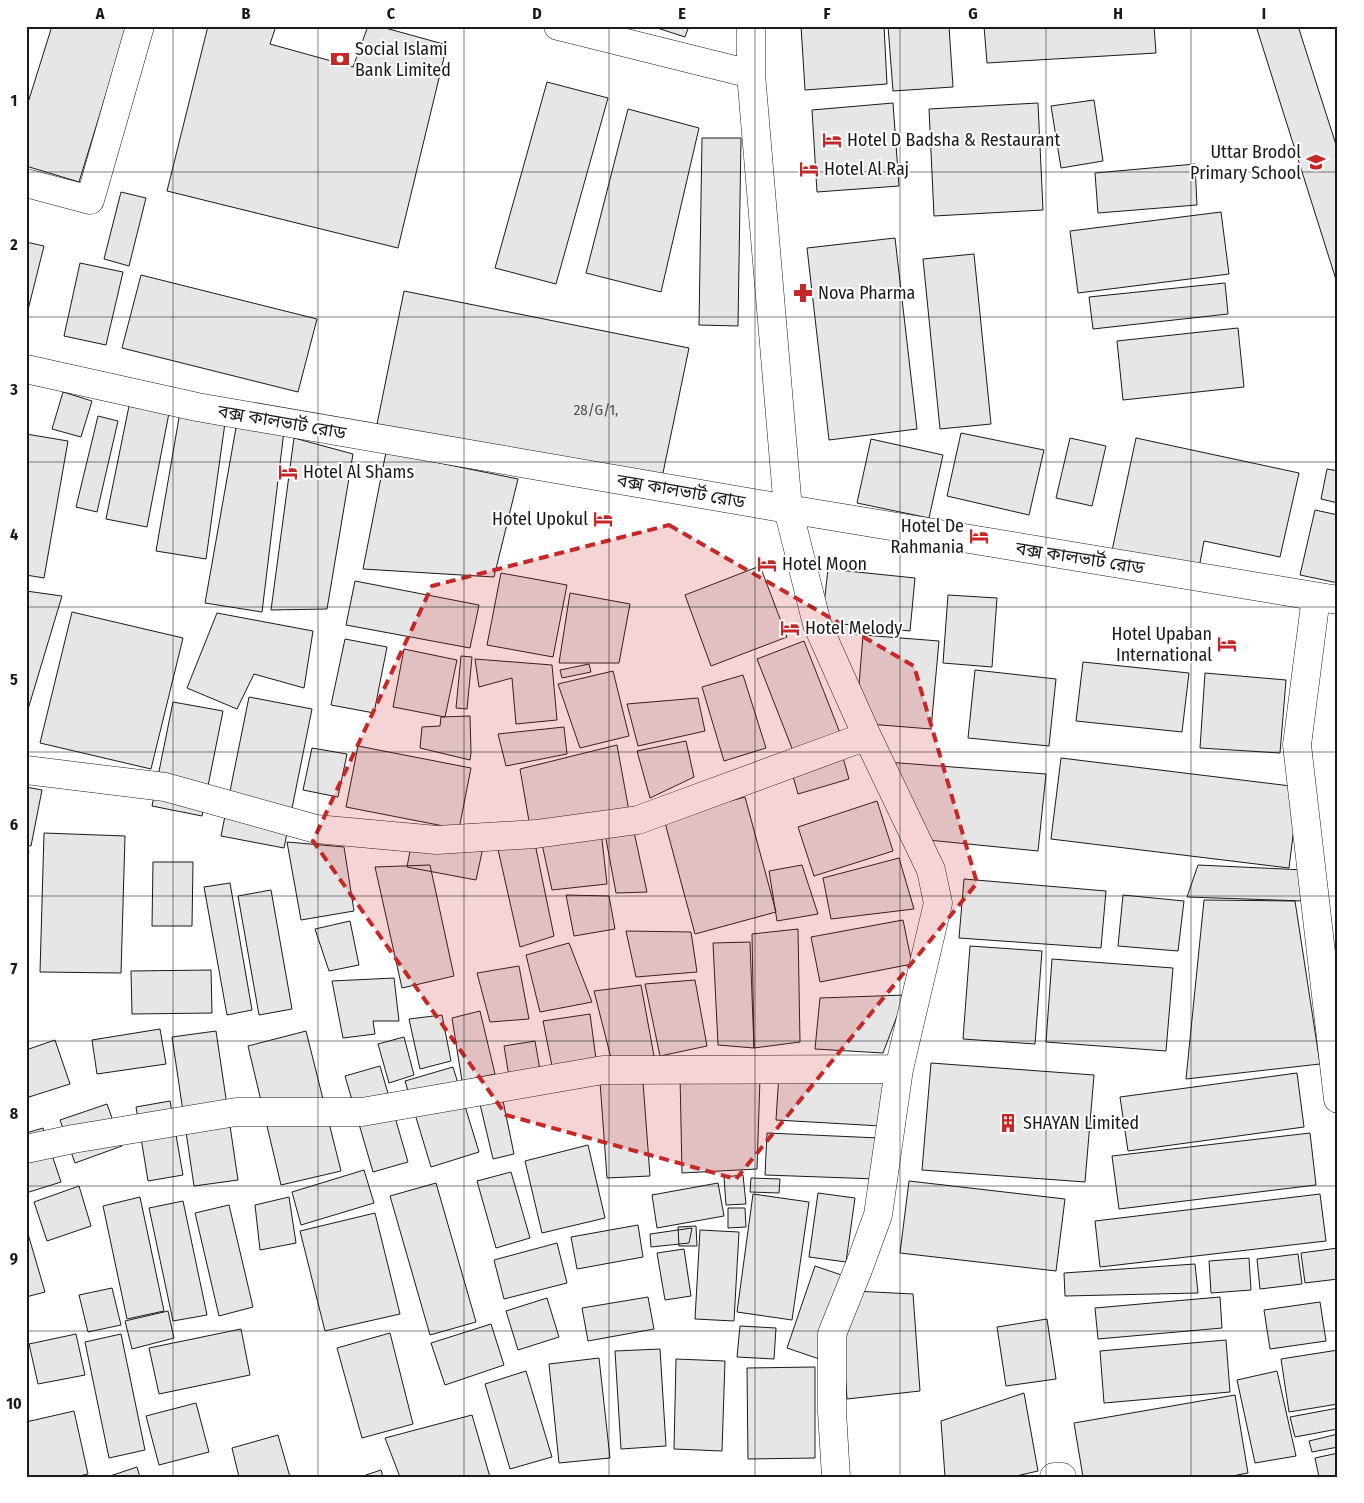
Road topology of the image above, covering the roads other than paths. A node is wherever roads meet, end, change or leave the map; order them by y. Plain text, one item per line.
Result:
1 (140, 26) edge
2 (558, 26) edge
3 (751, 26) edge
4 (751, 74) junction
5 (26, 183) edge
6 (26, 369) edge
7 (788, 509) junction
8 (1327, 599) edge
9 (867, 736) junction
10 (26, 770) edge
11 (899, 1069) junction
12 (1338, 1099) edge
13 (26, 1149) edge
14 (836, 1477) edge
15 (1054, 1477) edge
16 (1062, 1477) edge

1 - 5 street
2 - 4 street
3 - 4 street
4 - 7 street
6 - 7 street, বক্স কালভার্ট রোড
7 - 8 street, বক্স কালভার্ট রোড
7 - 9 street
8 - 12 street
9 - 10 street
9 - 11 street
11 - 13 street
11 - 14 street
15 - 16 street

